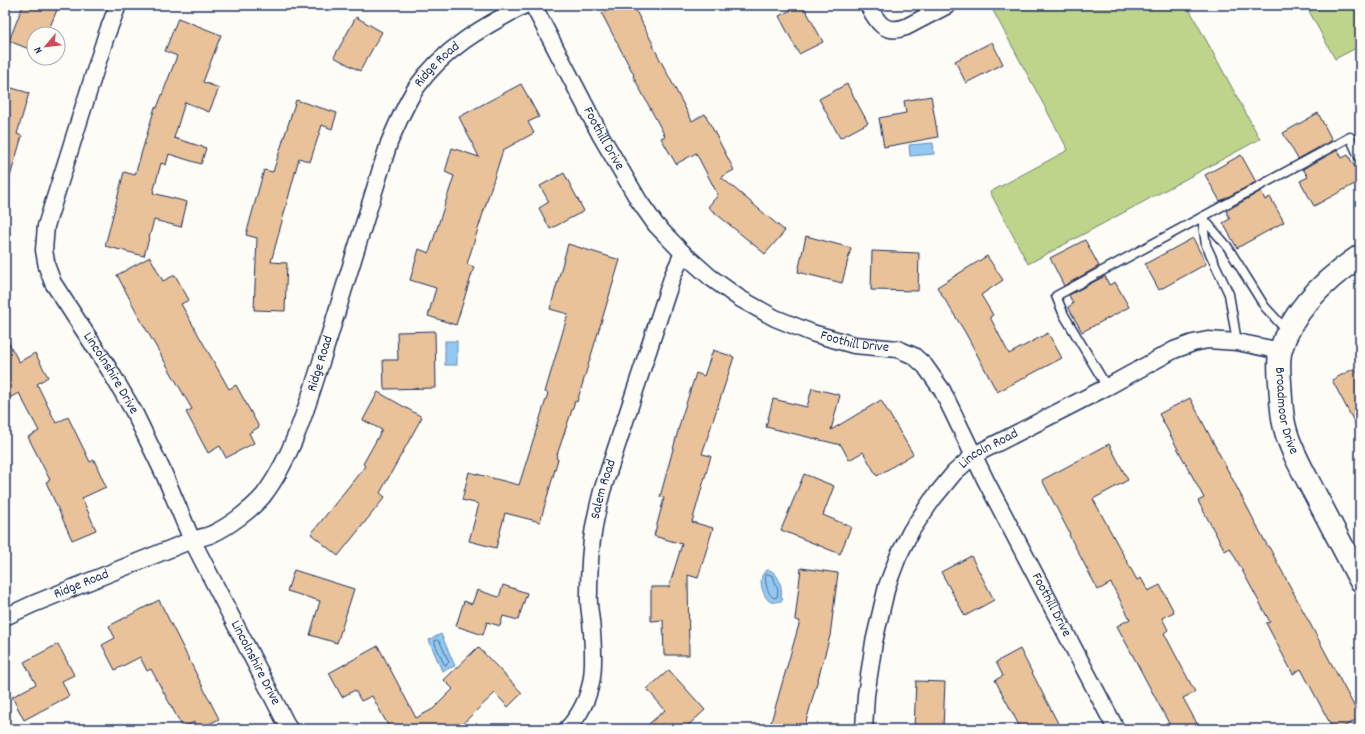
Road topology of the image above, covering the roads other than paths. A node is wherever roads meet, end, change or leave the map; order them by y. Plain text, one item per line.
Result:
1 (118, 5) edge
2 (525, 5) edge
3 (533, 5) edge
4 (868, 5) edge
5 (948, 5) edge
6 (1360, 159) edge
7 (1202, 217) junction
8 (683, 253) junction
9 (1360, 256) edge
10 (1284, 341) junction
11 (1237, 342) junction
12 (1107, 386) junction
13 (974, 455) junction
14 (192, 540) junction
15 (1360, 580) edge
16 (5, 617) edge
17 (289, 729) edge
18 (566, 729) edge
19 (864, 729) edge
20 (1116, 729) edge

1 - 14 street, Lincolnshire Drive
2 - 14 street, Ridge Road
3 - 8 street, Foothill Drive
4 - 5 street
6 - 7 lane
7 - 10 lane
7 - 11 lane
7 - 12 lane
8 - 13 street, Foothill Drive
8 - 18 street, Salem Road
9 - 10 street, Broadmoor Drive
10 - 11 street, Lincoln Road
10 - 15 street, Broadmoor Drive
11 - 12 street, Lincoln Road
12 - 13 street, Lincoln Road
13 - 19 street, Lincoln Road
13 - 20 street, Foothill Drive
14 - 16 street, Ridge Road
14 - 17 street, Lincolnshire Drive

